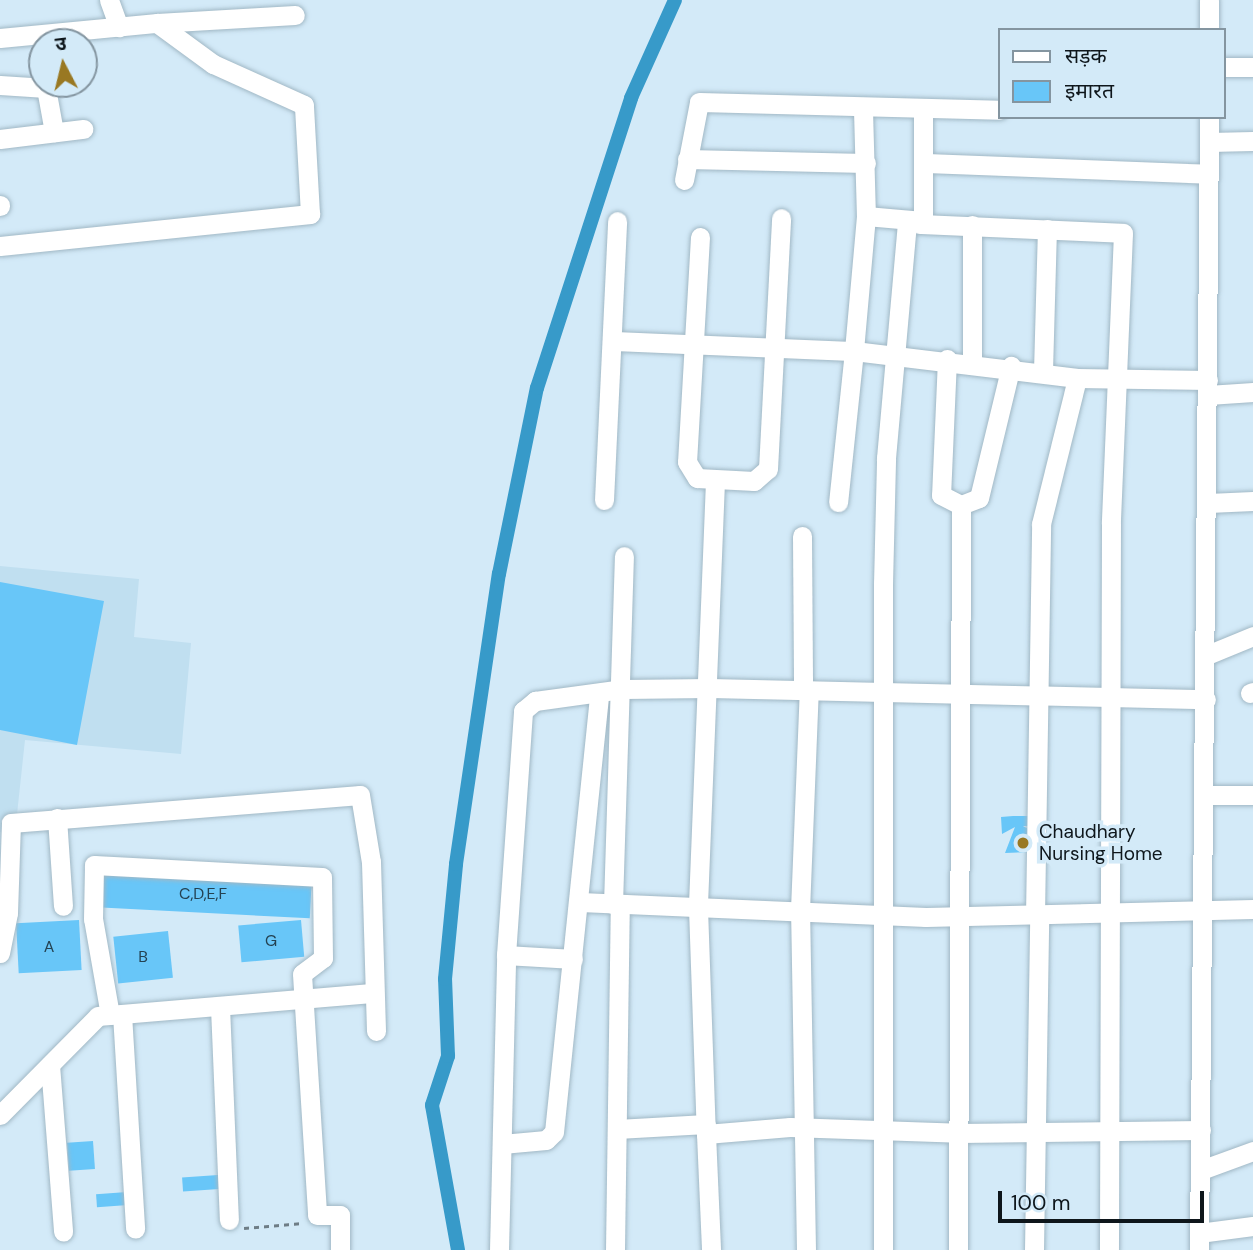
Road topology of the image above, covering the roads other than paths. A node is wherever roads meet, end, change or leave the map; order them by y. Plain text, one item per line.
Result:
1 (109, 0) edge
2 (1209, 0) edge
3 (295, 15) dead end
4 (157, 23) junction
5 (119, 27) junction
6 (1209, 28) edge
7 (0, 38) edge
8 (1253, 67) edge
9 (1225, 68) edge
10 (0, 85) edge
11 (863, 110) junction
12 (923, 110) junction
13 (998, 110) edge
14 (1209, 119) edge
15 (83, 129) dead end
16 (54, 132) junction
17 (0, 139) edge
18 (1253, 141) edge
19 (1209, 142) junction
20 (687, 159) junction
21 (866, 163) junction
22 (926, 163) junction
23 (1209, 174) junction
24 (684, 180) dead end
25 (866, 216) junction
26 (781, 218) dead end
27 (617, 221) dead end
28 (913, 224) junction
29 (972, 225) junction
30 (1047, 229) junction
31 (701, 237) dead end
32 (0, 246) edge
33 (612, 341) junction
34 (694, 347) junction
35 (774, 348) junction
36 (854, 351) junction
37 (894, 356) junction
38 (947, 359) junction
39 (972, 361) junction
40 (1011, 366) junction
41 (1043, 371) junction
42 (1077, 378) junction
43 (1120, 380) junction
44 (1208, 388) junction
45 (1253, 391) edge
46 (715, 481) junction
47 (604, 500) dead end
48 (838, 502) dead end
49 (1253, 502) edge
50 (1208, 503) junction
51 (961, 505) junction
52 (802, 536) dead end
53 (624, 556) dead end
54 (1253, 636) edge
55 (1207, 655) junction
56 (710, 688) junction
57 (622, 689) junction
58 (806, 690) junction
59 (886, 692) junction
60 (961, 694) junction
61 (1037, 695) junction
62 (599, 696) junction
63 (1111, 697) junction
64 (1206, 699) junction
65 (1204, 795) junction
66 (1253, 795) edge
67 (57, 818) junction
68 (580, 902) junction
69 (617, 904) junction
70 (63, 906) dead end
71 (698, 908) junction
72 (1253, 909) edge
73 (800, 910) junction
74 (883, 914) junction
75 (1201, 914) junction
76 (1114, 915) junction
77 (964, 916) junction
78 (1037, 916) junction
79 (0, 953) edge
80 (506, 955) junction
81 (573, 959) junction
82 (374, 993) junction
83 (306, 1000) junction
84 (220, 1007) junction
85 (116, 1015) junction
86 (376, 1031) dead end
87 (50, 1065) junction
88 (1, 1111) edge
89 (804, 1128) junction
90 (617, 1129) junction
91 (706, 1129) junction
92 (1201, 1130) junction
93 (884, 1132) junction
94 (958, 1133) junction
95 (1037, 1133) junction
96 (1111, 1133) junction
97 (502, 1144) junction
98 (1253, 1151) edge
99 (1201, 1170) junction
100 (229, 1220) road end
101 (1253, 1226) edge
102 (135, 1229) dead end
103 (63, 1231) dead end
104 (1199, 1241) edge
105 (340, 1250) edge
106 (499, 1250) edge
107 (615, 1250) edge
108 (711, 1250) edge
109 (806, 1250) edge
110 (883, 1250) edge
111 (958, 1250) edge
112 (1034, 1250) edge
113 (1109, 1250) edge

1 - 5 street
2 - 6 street
3 - 4 street
4 - 5 street
4 - 32 street
5 - 7 street
8 - 9 street
10 - 16 street
11 - 12 street
11 - 20 street
11 - 21 street
12 - 13 street
12 - 22 street
14 - 19 street
15 - 16 street
16 - 17 street
18 - 19 street
19 - 23 street
20 - 21 street
20 - 24 street
21 - 25 street
22 - 23 street
22 - 28 street
23 - 44 street
25 - 28 street
25 - 36 street
26 - 35 street
27 - 33 street
28 - 29 street
28 - 37 street
29 - 30 street
29 - 39 street
30 - 41 street
30 - 43 street
31 - 34 street
33 - 34 street
33 - 47 street
34 - 35 street
34 - 46 street
35 - 36 street
35 - 46 street
36 - 37 street
36 - 48 street
37 - 38 street
37 - 59 street
38 - 39 street
38 - 51 street
39 - 40 street
40 - 41 street
40 - 51 street
41 - 42 street
42 - 43 street
42 - 61 street
43 - 44 street
43 - 63 street
44 - 45 street
44 - 50 street
46 - 56 street
49 - 50 street
50 - 55 street
51 - 60 street
52 - 58 street
53 - 57 street
54 - 55 street
55 - 64 street
56 - 57 street
56 - 58 street
56 - 71 street
57 - 62 street
57 - 69 street
58 - 59 street
58 - 73 street
59 - 60 street
59 - 74 street
60 - 61 street
60 - 77 street
61 - 63 street
61 - 78 street
62 - 68 street
62 - 80 street
63 - 64 street
63 - 76 street
64 - 65 street
65 - 66 street
65 - 75 street
67 - 70 street
67 - 79 street
67 - 82 street
68 - 69 street
68 - 81 street
69 - 71 street
69 - 90 street
71 - 73 street
71 - 91 street
72 - 75 street
73 - 74 street
73 - 89 street
74 - 77 street
74 - 93 street
75 - 76 street
75 - 92 street
76 - 78 street
76 - 96 street
77 - 78 street
77 - 94 street
78 - 95 street
80 - 81 street
80 - 97 street
81 - 97 street
82 - 83 street
82 - 86 street
83 - 84 street
83 - 85 street
83 - 105 street
84 - 85 street
84 - 100 street
85 - 87 street
85 - 102 street
87 - 88 street
87 - 103 street
89 - 91 street
89 - 93 street
89 - 109 street
90 - 91 street
90 - 107 street
91 - 108 street
92 - 96 street
92 - 99 street
93 - 94 street
93 - 110 street
94 - 95 street
94 - 111 street
95 - 96 street
95 - 112 street
96 - 113 street
97 - 106 street
98 - 99 street
99 - 104 street
101 - 104 street

